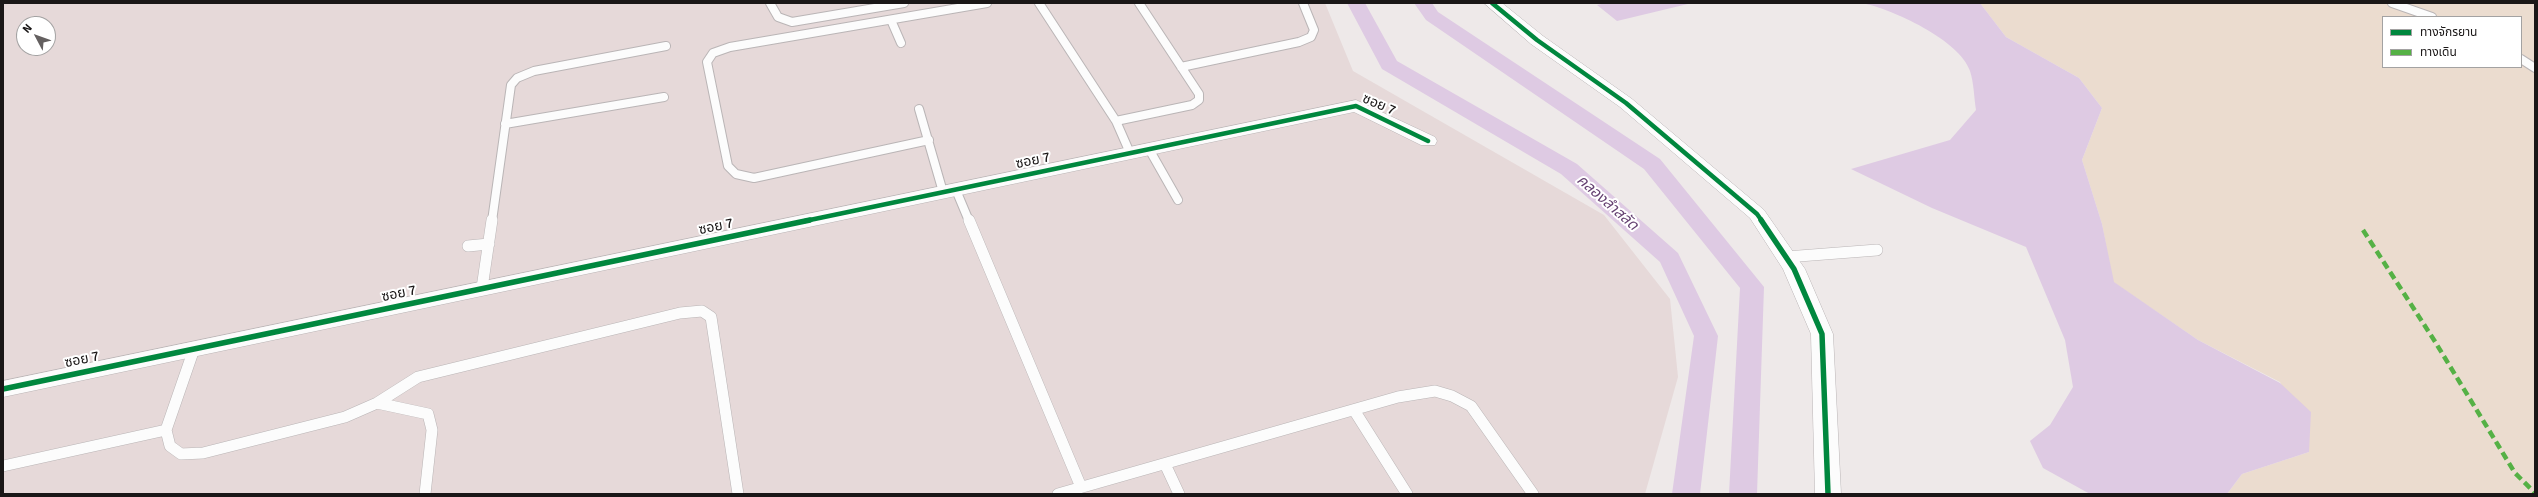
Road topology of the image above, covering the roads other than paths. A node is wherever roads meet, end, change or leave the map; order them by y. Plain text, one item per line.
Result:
1 (770, 3) edge
2 (904, 3) edge
3 (987, 3) edge
4 (1039, 3) edge
5 (1139, 3) edge
6 (1303, 3) edge
7 (1492, 3) edge
8 (2392, 3) edge
9 (887, 4) edge
10 (2429, 16) edge
11 (891, 20) junction
12 (901, 43) dead end
13 (666, 46) dead end
14 (2522, 60) edge
15 (1181, 67) junction
16 (2535, 68) edge
17 (664, 97) dead end
18 (919, 109) dead end
19 (1116, 121) junction
20 (505, 124) junction
21 (929, 140) junction
22 (1428, 141) dead end
23 (1140, 151) junction
24 (950, 191) junction
25 (1178, 200) dead end
26 (489, 244) junction
27 (468, 246) dead end
28 (1877, 250) dead end
29 (1786, 257) junction
30 (482, 288) junction
31 (194, 349) junction
32 (3, 389) edge
33 (377, 403) junction
34 (1354, 410) junction
35 (166, 430) junction
36 (1165, 464) junction
37 (3, 466) edge
38 (1081, 488) junction
39 (425, 494) edge
40 (738, 494) edge
41 (1058, 494) edge
42 (1179, 494) edge
43 (1407, 494) edge
44 (1532, 494) edge
45 (1828, 494) edge

1 - 9 lane
2 - 9 lane
3 - 11 lane
4 - 19 lane
5 - 15 lane
6 - 15 lane
7 - 29 street
8 - 10 lane
11 - 12 lane
11 - 21 lane
13 - 20 lane
14 - 16 lane
15 - 19 lane
17 - 20 lane
18 - 21 lane
19 - 23 lane
20 - 26 lane
21 - 24 lane
22 - 23 street, ซอย 7
23 - 24 street, ซอย 7
23 - 25 lane
24 - 30 street, ซอย 7
24 - 38 lane
26 - 27 lane
26 - 30 lane
28 - 29 lane
29 - 45 street
30 - 31 street, ซอย 7
31 - 32 street, ซอย 7
31 - 35 lane
33 - 35 lane
33 - 39 lane
33 - 40 lane
34 - 36 lane
34 - 43 lane
34 - 44 lane
35 - 37 lane
36 - 38 lane
36 - 42 lane
38 - 41 lane

